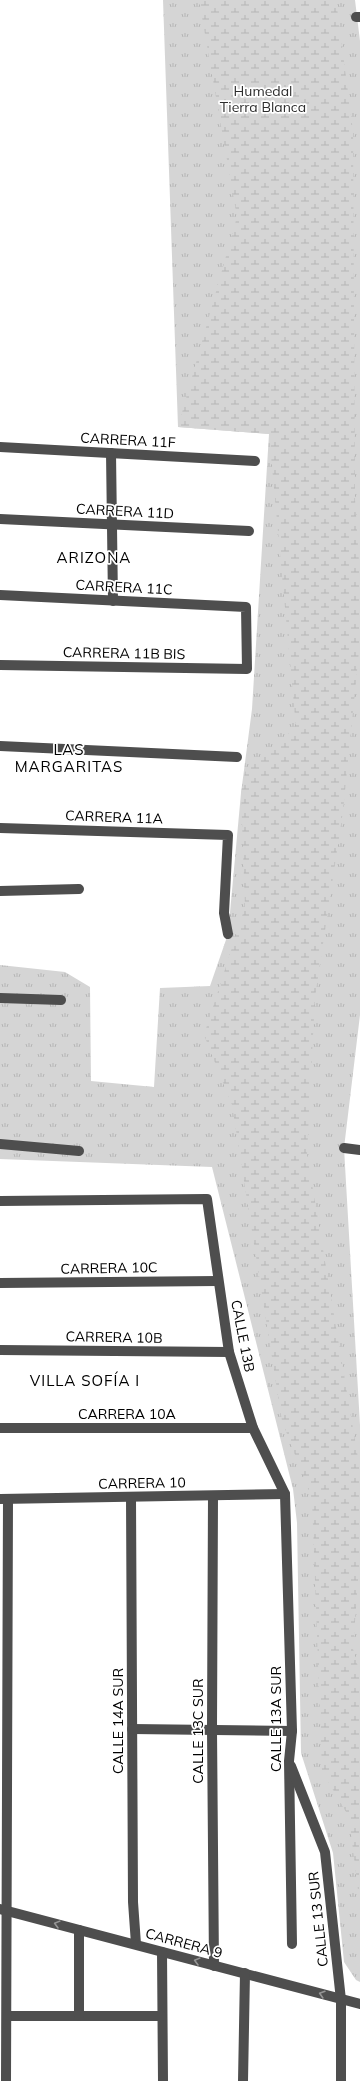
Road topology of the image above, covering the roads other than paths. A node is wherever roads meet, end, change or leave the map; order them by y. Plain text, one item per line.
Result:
1 (0, 447) edge
2 (111, 453) junction
3 (255, 461) dead end
4 (0, 519) edge
5 (112, 524) junction
6 (249, 531) dead end
7 (0, 595) edge
8 (113, 601) junction
9 (0, 665) edge
10 (247, 669) joint
11 (0, 746) edge
12 (237, 756) dead end
13 (0, 828) edge
14 (80, 889) dead end
15 (0, 891) edge
16 (228, 934) dead end
17 (0, 998) edge
18 (61, 1000) dead end
19 (0, 1144) edge
20 (344, 1148) dead end
21 (360, 1150) edge
22 (79, 1151) dead end
23 (0, 1201) edge
24 (218, 1281) junction
25 (0, 1284) edge
26 (0, 1350) edge
27 (229, 1352) junction
28 (0, 1428) edge
29 (253, 1428) junction
30 (284, 1494) junction
31 (213, 1496) junction
32 (131, 1497) junction
33 (4, 1499) edge
34 (132, 1729) junction
35 (212, 1730) junction
36 (292, 1731) junction
37 (289, 1761) junction
38 (3, 1910) edge
39 (80, 1930) junction
40 (136, 1944) junction
41 (292, 1944) dead end
42 (162, 1952) junction
43 (214, 1966) junction
44 (245, 1973) junction
45 (341, 2000) junction
46 (360, 2004) edge
47 (7, 2016) junction
48 (79, 2016) junction
49 (162, 2016) junction
50 (6, 2081) edge
51 (163, 2081) edge
52 (242, 2081) edge
53 (340, 2081) edge

1 - 2 street, CARRERA 11F
2 - 3 street, CARRERA 11F
2 - 5 street
4 - 5 street, CARRERA 11D
5 - 6 street, CARRERA 11D
5 - 8 street
7 - 8 street, CARRERA 11C
8 - 10 street, CARRERA 11C
9 - 10 street, CARRERA 11B BIS
11 - 12 street
13 - 16 street, CARRERA 11A
14 - 15 street
17 - 18 street
19 - 22 street
20 - 21 street
23 - 24 street, CALLE 13B
24 - 25 street, CARRERA 10C
24 - 27 street, CALLE 13B
26 - 27 street, CARRERA 10B
27 - 29 street, CALLE 13B
28 - 29 street, CARRERA 10A
29 - 30 street, CALLE 13B
30 - 31 street, CARRERA 10
30 - 36 street, CALLE 13A SUR
31 - 32 street, CARRERA 10
31 - 35 street, CALLE 13C SUR
32 - 33 street, CARRERA 10
32 - 34 street, CALLE 14A SUR
33 - 38 street
34 - 35 street
34 - 40 street, CALLE 14A SUR
35 - 36 street
35 - 43 street, CALLE 13C SUR
36 - 37 street, CALLE 13A SUR
37 - 41 street, CALLE 13A SUR
37 - 45 street, CALLE 13 SUR
39 -> 38 street, CARRERA 9
38 - 47 street
39 - 40 street, CARRERA 9
39 - 48 street
40 - 42 street, CARRERA 9
43 -> 42 street, CARRERA 9
42 - 49 street
43 - 44 street, CARRERA 9
45 -> 44 street, CARRERA 9
44 - 52 street
45 - 46 street, CARRERA 9
45 - 53 street, CALLE 13 SUR
47 - 48 street
47 - 50 street
48 - 49 street
49 - 51 street

